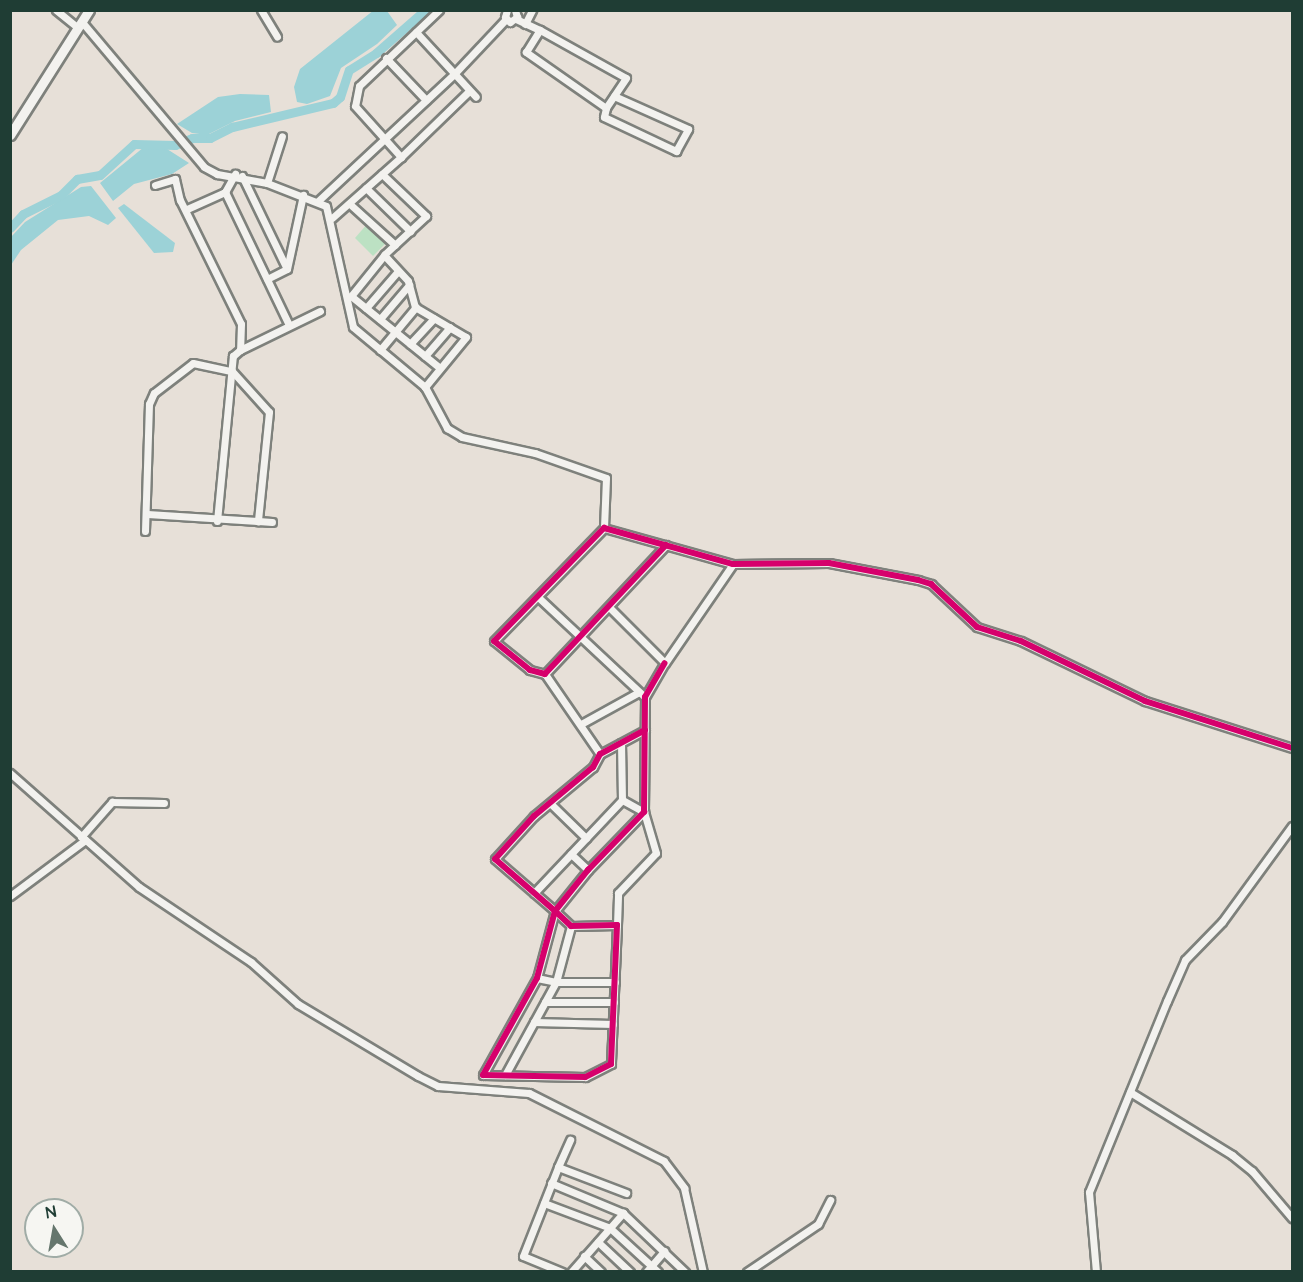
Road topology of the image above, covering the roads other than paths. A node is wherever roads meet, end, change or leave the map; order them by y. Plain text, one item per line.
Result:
1 (56, 10) edge
2 (261, 10) edge
3 (439, 10) edge
4 (515, 10) edge
5 (532, 10) edge
6 (87, 11) edge
7 (505, 13) edge
8 (516, 19) junction
9 (525, 24) junction
10 (80, 25) junction
11 (540, 30) junction
12 (416, 32) junction
13 (277, 37) dead end
14 (386, 58) junction
15 (454, 74) junction
16 (470, 91) junction
17 (614, 96) junction
18 (476, 98) dead end
19 (426, 100) junction
20 (606, 108) junction
21 (10, 135) edge
22 (282, 136) dead end
23 (385, 140) junction
24 (401, 157) junction
25 (382, 174) junction
26 (239, 175) junction
27 (267, 183) junction
28 (155, 185) dead end
29 (366, 189) junction
30 (225, 192) junction
31 (303, 195) junction
32 (318, 201) junction
33 (352, 206) dead end
34 (187, 209) junction
35 (332, 218) junction
36 (410, 231) junction
37 (395, 245) junction
38 (384, 255) junction
39 (287, 269) junction
40 (398, 271) junction
41 (267, 279) junction
42 (409, 285) junction
43 (366, 308) junction
44 (416, 308) junction
45 (320, 311) dead end
46 (434, 318) junction
47 (380, 319) junction
48 (289, 325) junction
49 (450, 327) junction
50 (395, 332) junction
51 (410, 344) junction
52 (240, 350) junction
53 (380, 350) junction
54 (425, 356) junction
55 (440, 368) junction
56 (232, 371) junction
57 (425, 387) junction
58 (147, 514) junction
59 (217, 521) junction
60 (258, 521) junction
61 (272, 522) dead end
62 (604, 528) junction
63 (145, 531) dead end
64 (666, 545) junction
65 (733, 564) junction
66 (538, 597) junction
67 (609, 607) junction
68 (580, 636) junction
69 (665, 663) junction
70 (545, 674) junction
71 (642, 695) junction
72 (580, 724) junction
73 (645, 730) junction
74 (621, 743) junction
75 (1293, 748) edge
76 (600, 754) junction
77 (10, 773) edge
78 (622, 800) junction
79 (164, 803) dead end
80 (551, 804) junction
81 (644, 812) junction
82 (1293, 826) edge
83 (586, 838) junction
84 (83, 839) junction
85 (571, 854) junction
86 (588, 870) junction
87 (534, 893) junction
88 (10, 896) edge
89 (555, 911) junction
90 (572, 926) junction
91 (617, 926) junction
92 (537, 978) junction
93 (556, 982) junction
94 (615, 982) junction
95 (545, 1002) junction
96 (614, 1002) junction
97 (534, 1022) junction
98 (613, 1024) junction
99 (483, 1075) junction
100 (505, 1075) junction
101 (476, 1089) junction
102 (1130, 1092) junction
103 (570, 1140) dead end
104 (558, 1167) junction
105 (551, 1183) junction
106 (626, 1193) dead end
107 (830, 1200) dead end
108 (544, 1203) junction
109 (623, 1214) junction
110 (1293, 1218) edge
111 (610, 1228) junction
112 (598, 1242) junction
113 (664, 1251) junction
114 (584, 1256) junction
115 (648, 1268) edge
116 (562, 1272) edge
117 (571, 1272) edge
118 (601, 1272) edge
119 (630, 1272) edge
120 (658, 1272) edge
121 (685, 1272) edge
122 (703, 1272) edge
123 (747, 1272) edge
124 (1096, 1272) edge

1 - 10 street
2 - 13 street
3 - 12 street
4 - 8 street
5 - 9 street
6 - 10 main road
7 - 8 street
7 - 15 street
8 - 9 street
9 - 11 street
10 - 21 main road
10 - 26 street
11 - 17 street
11 - 20 street
12 - 14 street
12 - 15 street
14 - 19 street
14 - 23 street
15 - 16 street
15 - 19 street
16 - 18 street
16 - 24 street
17 - 20 street
17 - 20 street
19 - 23 street
22 - 27 street
23 - 24 street
23 - 32 street
24 - 25 street
25 - 29 street
25 - 36 street
26 - 27 street
26 - 30 street
26 - 39 street
27 - 31 street
28 - 34 street
29 - 35 street
29 - 36 street
30 - 34 street
30 - 41 street
31 - 32 street
31 - 39 street
32 - 35 street
33 - 37 street
34 - 52 street
35 - 53 street
36 - 37 street
37 - 38 street
38 - 40 street
38 - 43 street
39 - 41 street
40 - 42 street
40 - 43 street
41 - 48 street
42 - 44 street
42 - 47 street
43 - 47 street
44 - 46 street
44 - 50 street
45 - 48 street
46 - 49 street
46 - 51 street
47 - 50 street
48 - 52 street
49 - 54 street
49 - 55 street
50 - 51 street
50 - 53 street
51 - 54 street
52 - 56 street
53 - 57 street
54 - 55 street
55 - 57 street
56 - 58 street
56 - 59 street
56 - 60 street
57 - 62 street
58 - 59 street
58 - 63 street
59 - 60 street
60 - 61 street
62 - 64 street
62 - 66 street
64 - 65 street
64 - 67 street
65 - 69 street
65 - 75 street
66 - 68 street
66 - 70 street
67 - 68 street
67 - 69 street
68 - 70 street
68 - 71 street
69 - 71 street
70 - 72 street
71 - 72 street
71 - 73 street
72 - 76 street
73 - 74 street
73 - 81 street
74 - 76 street
74 - 78 street
76 - 80 street
77 - 84 street
78 - 81 street
78 - 83 street
79 - 84 street
80 - 83 street
80 - 87 street
81 - 86 street
81 - 91 street
82 - 102 street
83 - 85 street
84 - 88 street
84 - 101 street
85 - 86 street
85 - 87 street
86 - 89 street
87 - 89 street
89 - 90 street
89 - 92 street
90 - 91 street
90 - 93 street
91 - 94 street
92 - 93 street
92 - 99 street
93 - 94 street
93 - 95 street
94 - 96 street
95 - 96 street
95 - 97 street
96 - 98 street
97 - 98 street
97 - 100 street
98 - 100 street
99 - 100 street
99 - 101 street
101 - 122 street
102 - 110 street
102 - 124 street
103 - 104 street
104 - 105 street
104 - 106 street
105 - 108 street
105 - 109 street
107 - 123 street
108 - 111 street
108 - 116 street
109 - 111 street
109 - 113 street
111 - 112 street
111 - 115 street
112 - 114 street
112 - 119 street
113 - 115 street
113 - 121 street
114 - 117 street
114 - 118 street
115 - 120 street

